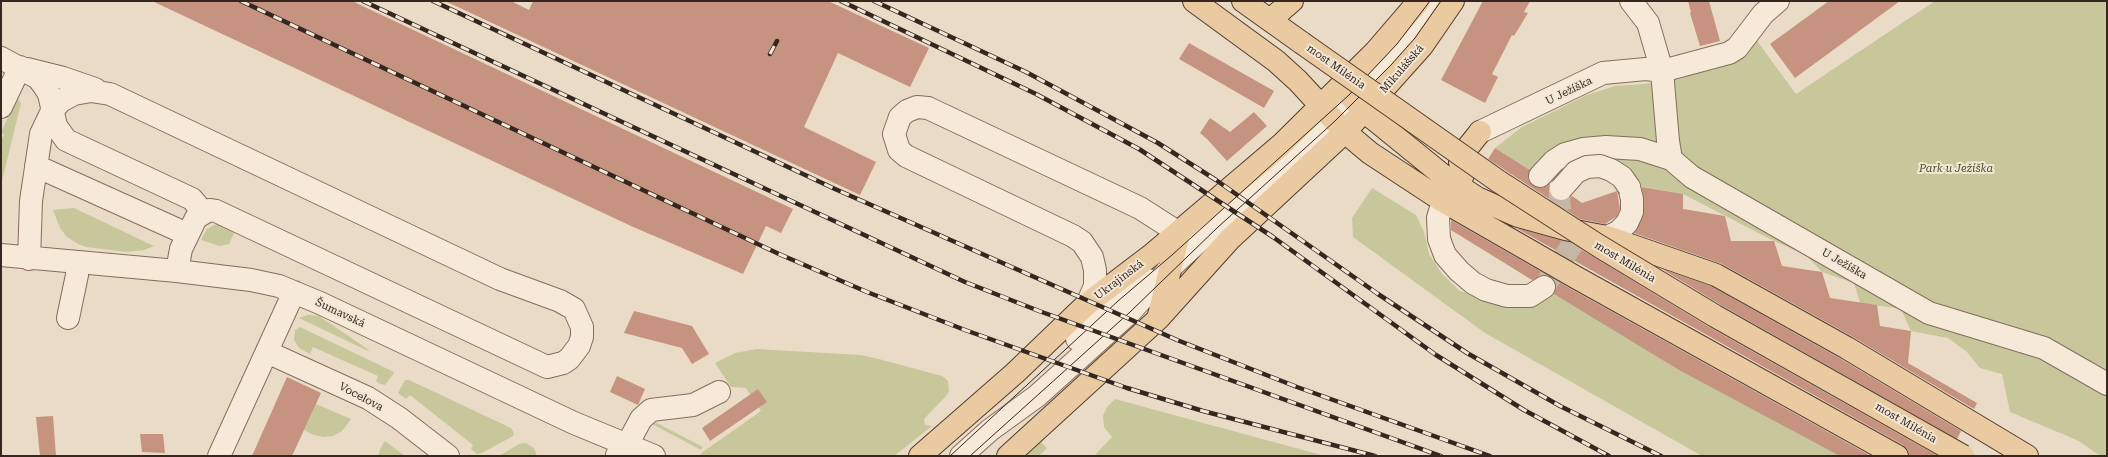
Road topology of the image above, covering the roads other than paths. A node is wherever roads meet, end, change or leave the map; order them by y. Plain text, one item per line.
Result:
1 (1194, 1) edge
2 (1243, 1) edge
3 (1292, 1) edge
4 (1419, 1) edge
5 (1437, 1) edge
6 (1453, 1) edge
7 (1631, 1) edge
8 (1778, 1) edge
9 (1270, 20) junction
10 (7, 67) edge
11 (1662, 72) junction
12 (110, 94) junction
13 (1353, 99) junction
14 (1, 108) edge
15 (52, 111) junction
16 (1333, 119) junction
17 (1480, 132) joint
18 (1671, 159) junction
19 (36, 166) junction
20 (1628, 187) junction
21 (1561, 189) tunnel mouth
22 (1477, 198) junction
23 (1443, 201) junction
24 (203, 212) junction
25 (1179, 233) junction
26 (187, 234) junction
27 (1607, 237) junction
28 (1, 255) edge
29 (29, 259) junction
30 (77, 262) junction
31 (1171, 267) junction
32 (177, 271) junction
33 (1544, 287) tunnel mouth
34 (294, 292) junction
35 (1087, 304) junction
36 (68, 318) dead end
37 (1158, 319) junction
38 (267, 352) junction
39 (2107, 384) edge
40 (719, 392) dead end
41 (622, 450) edge
42 (219, 456) edge
43 (448, 456) edge
44 (654, 456) edge
45 (920, 456) edge
46 (961, 456) edge
47 (1008, 456) edge
48 (1896, 456) edge
49 (1963, 456) edge
50 (2028, 456) edge

1 - 16 main road
2 - 9 main road, most Milénia
3 - 9 main road
4 - 13 main road, Mikulášská
5 - 13 street, Mikulášská
6 - 13 main road, Mikulášská
7 - 11 street
8 - 11 street, U Ježíška
9 - 49 main road, most Milénia, bridge
10 - 12 street
10 - 14 street
10 - 15 street
11 - 17 street, U Ježíška
11 - 18 street
12 - 15 street
12 - 24 street
13 - 16 main road, Mikulášská
13 - 16 main road, Mikulášská
13 - 22 main road
15 - 19 street
15 - 24 street
16 - 23 main road
16 - 25 main road, Ukrajinská
16 - 31 street, Ukrajinská
16 - 37 main road
17 - 22 main road
18 - 20 street
18 - 39 street, U Ježíška
19 - 26 street
19 - 29 street
20 - 21 street, bridge
20 - 27 street
22 - 27 main road
23 - 33 street
23 - 48 main road
24 - 26 street
25 - 31 main road
25 - 35 main road, Ukrajinská
25 - 35 street
26 - 32 street
27 - 50 main road
28 - 29 street, Šumavská
29 - 30 street, Šumavská
30 - 32 street, Šumavská
30 - 36 street
31 - 37 main road
31 - 46 street, Ukrajinská
32 - 34 street, Šumavská
34 - 38 street
34 - 41 street, Šumavská
35 - 45 main road, Ukrajinská
37 - 47 main road
38 - 42 street
38 - 43 street, Vocelova
40 - 41 street
41 - 44 street, Šumavská

